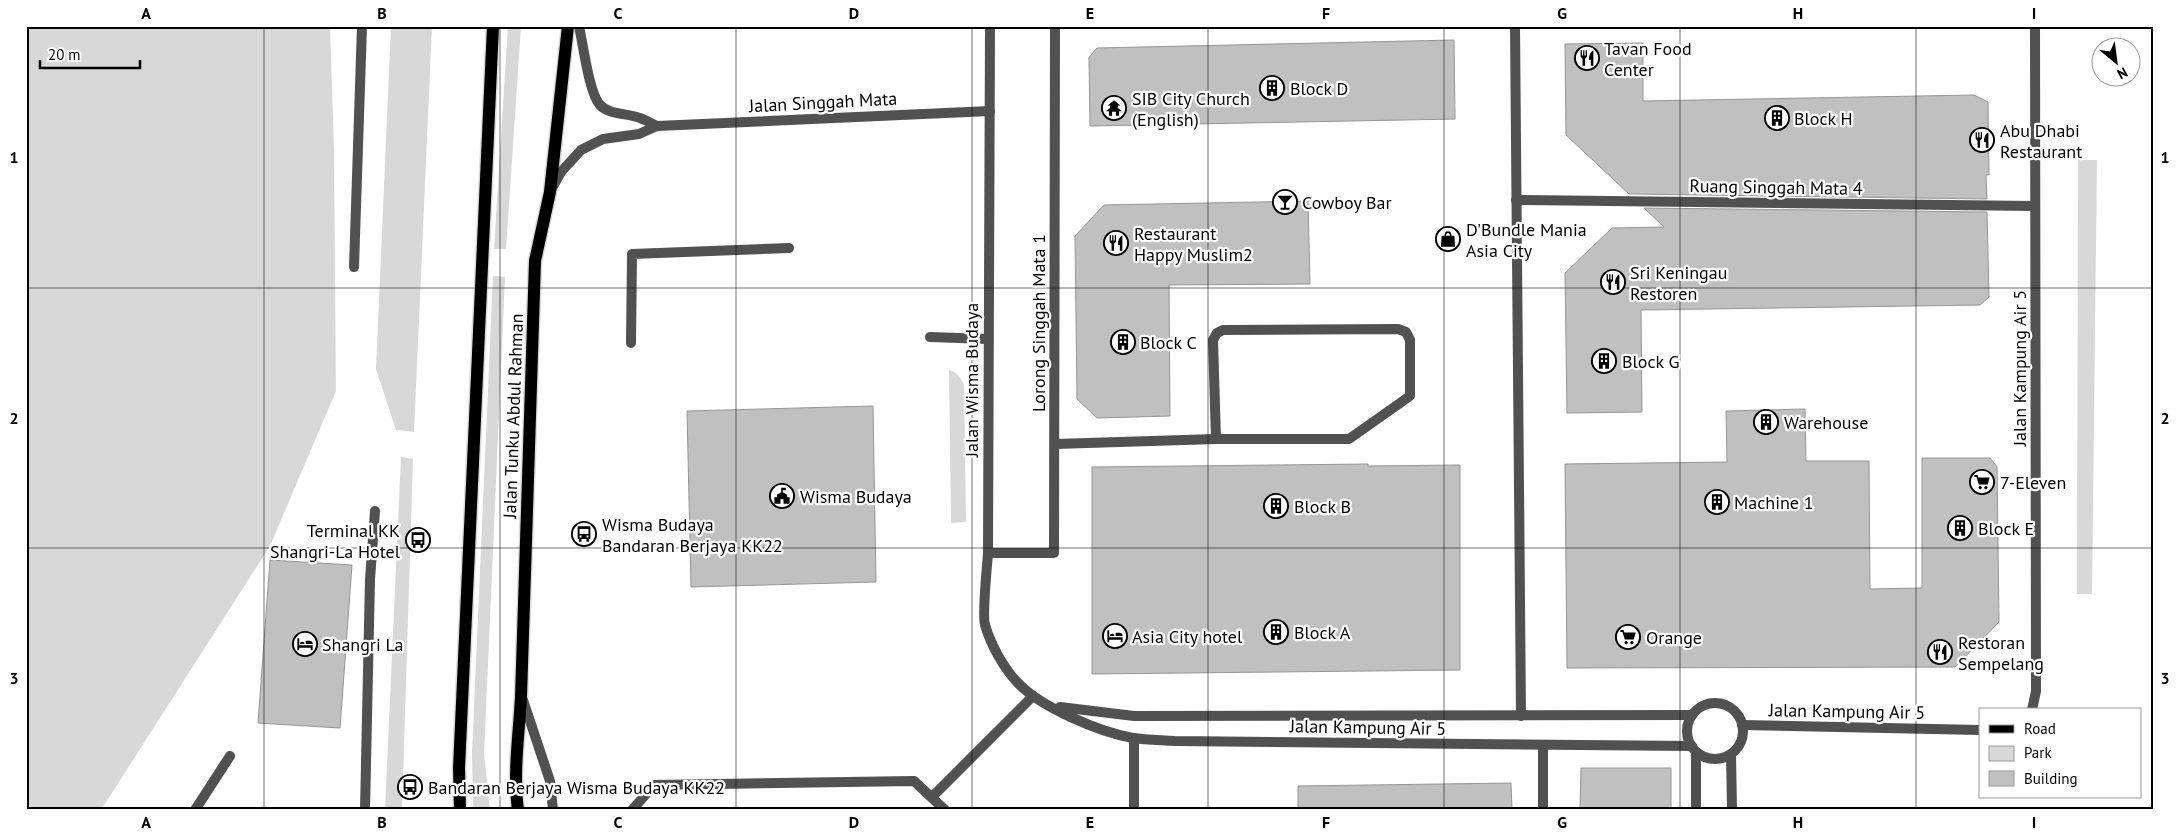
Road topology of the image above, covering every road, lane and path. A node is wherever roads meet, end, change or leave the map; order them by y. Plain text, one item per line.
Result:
1 (362, 26) edge
2 (493, 26) edge
3 (568, 26) edge
4 (580, 26) edge
5 (990, 26) edge
6 (1055, 26) edge
7 (1515, 26) edge
8 (2035, 26) edge
9 (990, 111) junction
10 (657, 126) junction
11 (550, 192) junction
12 (1516, 200) junction
13 (2036, 206) junction
14 (789, 248) dead end
15 (354, 267) dead end
16 (930, 337) dead end
17 (988, 339) junction
18 (631, 343) dead end
19 (1216, 440) junction
20 (1055, 444) junction
21 (375, 511) dead end
22 (988, 553) junction
23 (1032, 696) junction
24 (521, 697) junction
25 (1051, 706) junction
26 (2032, 708) edge
27 (1521, 716) junction
28 (1692, 716) junction
29 (1742, 725) junction
30 (1979, 730) edge
31 (1134, 738) junction
32 (1543, 746) junction
33 (1694, 749) junction
34 (1731, 754) junction
35 (230, 756) dead end
36 (516, 794) junction
37 (932, 798) junction
38 (195, 810) edge
39 (365, 810) edge
40 (460, 810) edge
41 (518, 810) edge
42 (524, 810) edge
43 (554, 810) edge
44 (632, 810) edge
45 (945, 810) edge
46 (1134, 810) edge
47 (1543, 810) edge
48 (1696, 810) edge
49 (1732, 810) edge

1 - 15 street
2 - 40 main road, Jalan Tunku Abdul Rahman
3 - 11 main road, Jalan Tunku Abdul Rahman
4 - 10 street, Jalan Singgah Mata
5 - 9 street, Jalan Wisma Budaya
6 - 20 street, Lorong Singgah Mata 1
7 - 12 street
8 - 13 street, Jalan Kampung Air 5
9 - 10 street, Jalan Singgah Mata
9 - 17 street, Jalan Wisma Budaya
10 - 11 street, Jalan Singgah Mata
11 - 24 main road, Jalan Tunku Abdul Rahman
12 - 13 street, Ruang Singgah Mata 4
12 - 27 street
13 - 26 street, Jalan Kampung Air 5
14 - 18 street
16 - 17 street
17 - 22 street, Jalan Wisma Budaya
19 - 19 street
19 - 20 street
20 - 22 street, Lorong Singgah Mata 1
21 - 39 street
22 - 23 street, Jalan Wisma Budaya
23 - 25 street, Jalan Wisma Budaya
23 - 37 street
24 - 36 main road, Jalan Tunku Abdul Rahman
24 - 43 street
25 - 27 street
25 - 31 street, Jalan Kampung Air 5
27 - 28 street
28 - 29 street
28 - 33 street
29 - 30 street, Jalan Kampung Air 5
29 - 34 street
31 - 32 street, Jalan Kampung Air 5
31 - 46 street
32 - 33 street, Jalan Kampung Air 5
32 - 47 street
33 - 34 street
33 - 48 street
34 - 49 street
35 - 38 street
36 - 41 main road, Jalan Tunku Abdul Rahman
36 - 42 main road
37 - 44 street
37 - 45 street

